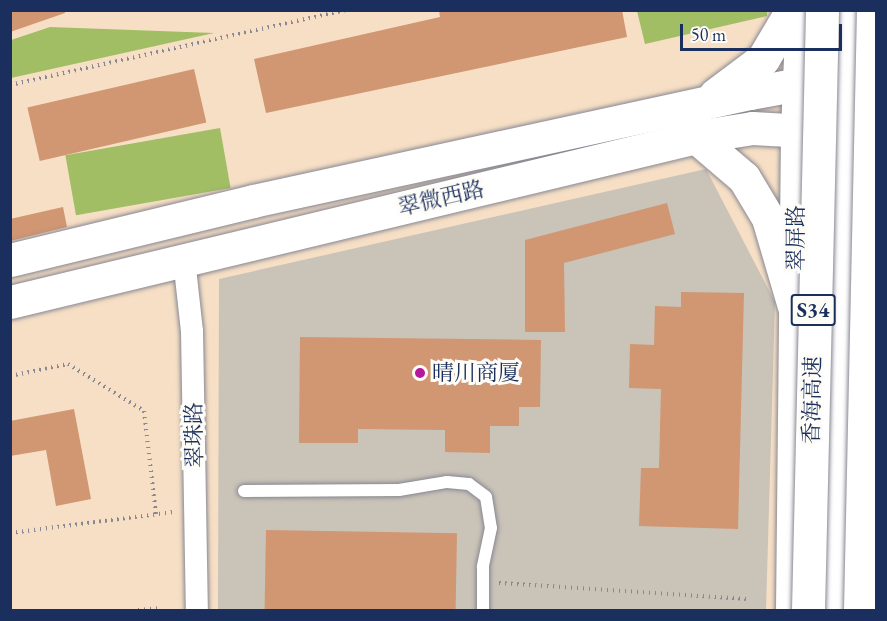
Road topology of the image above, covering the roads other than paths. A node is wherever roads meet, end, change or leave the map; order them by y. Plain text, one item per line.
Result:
1 (792, 10) edge
2 (802, 10) edge
3 (822, 10) edge
4 (845, 10) edge
5 (873, 10) edge
6 (799, 84) junction
7 (876, 84) edge
8 (844, 85) junction
9 (693, 122) junction
10 (797, 132) junction
11 (842, 133) junction
12 (876, 135) edge
13 (184, 259) junction
14 (10, 260) edge
15 (10, 302) edge
16 (796, 313) junction
17 (244, 491) dead end
18 (197, 610) edge
19 (483, 610) edge
20 (792, 610) edge
21 (808, 610) edge
22 (834, 610) edge
23 (860, 610) edge

1 - 9 main road
2 - 6 main road, 翠屏路
3 - 21 main road, 香海高速 / S34, bridge
4 - 8 main road, 翠屏路
5 - 23 main road, S34, bridge
6 - 8 main road, 翠微西路
6 - 9 main road, 翠微西路
6 - 10 main road, 翠屏路
7 - 8 main road, 翠微西路
8 - 11 main road, 翠屏路
9 - 10 main road, 翠微西路
9 - 13 main road, 翠微西路
9 - 14 main road, 翠微西路
9 - 16 main road
10 - 11 main road, 翠微西路
10 - 16 main road, 翠屏路
11 - 12 main road, 翠微西路
11 - 22 main road, 翠屏路
13 - 15 main road, 翠微西路
13 - 18 street, 翠珠路
16 - 20 main road, 翠屏路
17 - 19 lane

